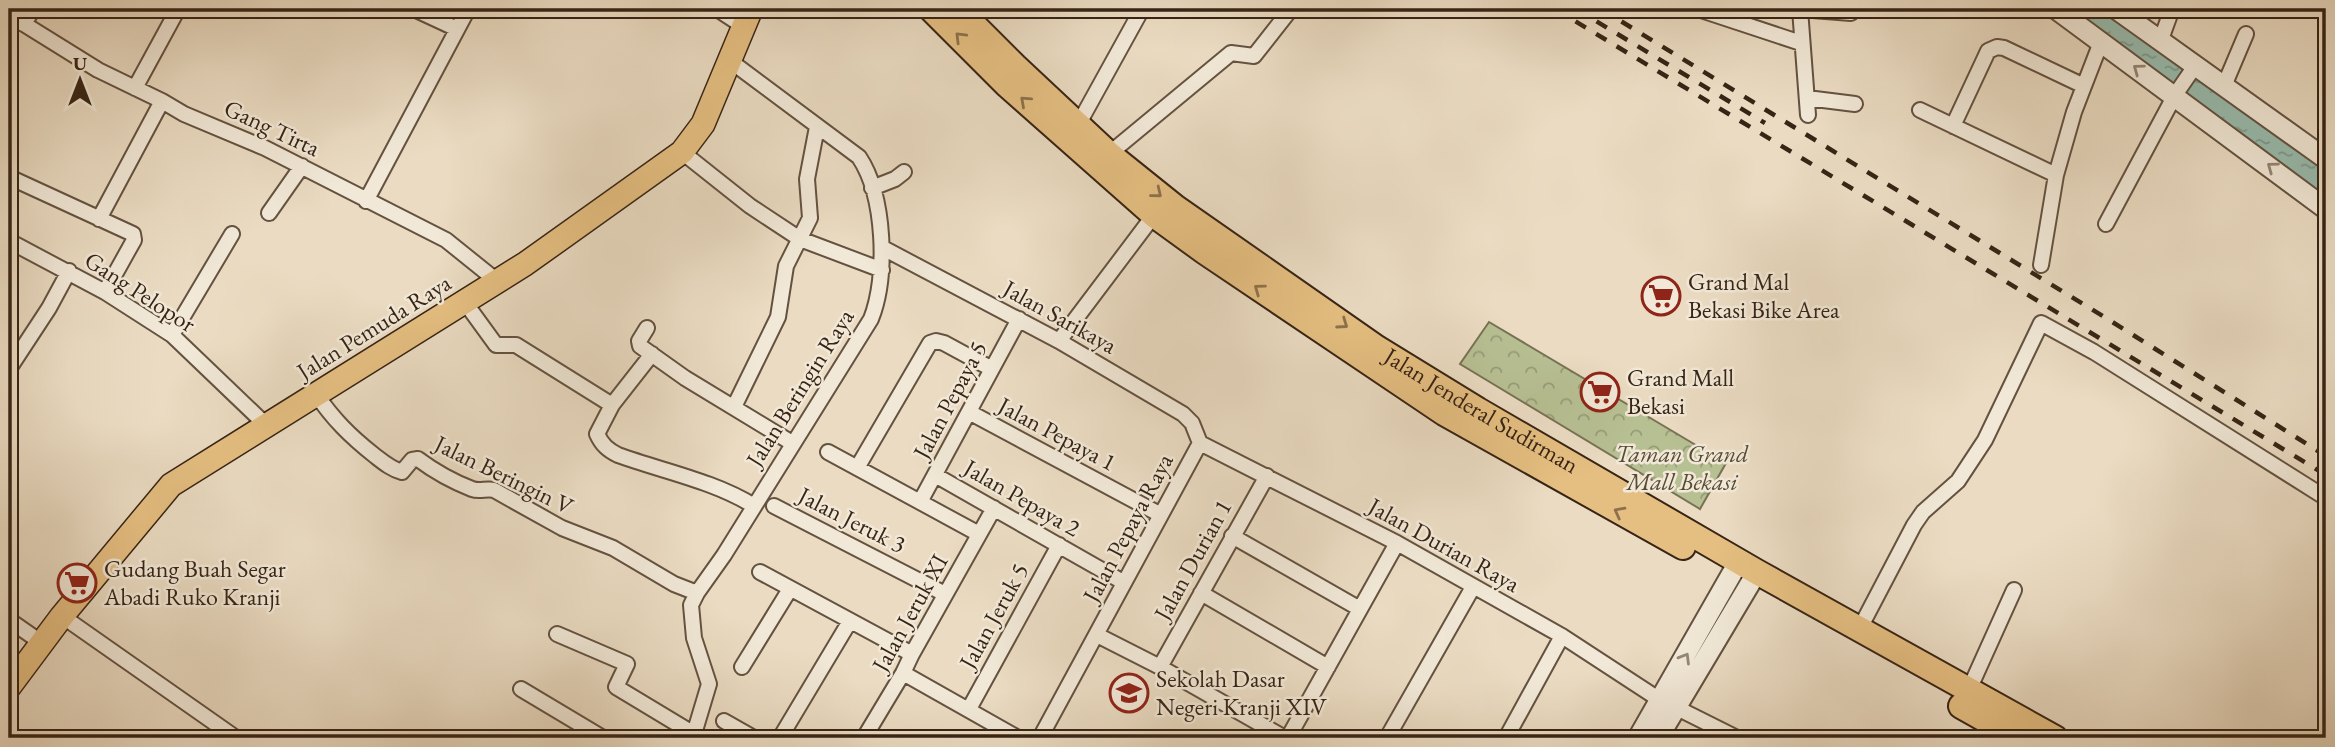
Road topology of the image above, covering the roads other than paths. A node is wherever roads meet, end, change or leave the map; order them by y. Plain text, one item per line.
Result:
1 (33, 9) edge
2 (178, 9) edge
3 (414, 9) edge
4 (468, 9) edge
5 (717, 9) edge
6 (931, 9) edge
7 (1142, 9) edge
8 (1291, 9) edge
9 (1698, 9) edge
10 (1800, 9) edge
11 (2056, 9) edge
12 (2116, 9) edge
13 (2172, 9) edge
14 (968, 13) edge
15 (1851, 13) dead end
16 (747, 17) edge
17 (9, 19) edge
18 (24, 24) junction
19 (457, 29) junction
20 (2246, 34) dead end
21 (2101, 42) junction
22 (2160, 42) junction
23 (1801, 43) junction
24 (729, 60) junction
25 (1000, 64) junction
26 (2193, 69) junction
27 (2084, 86) junction
28 (2224, 86) junction
29 (135, 88) junction
30 (2177, 92) junction
31 (1807, 98) junction
32 (162, 101) junction
33 (1855, 104) dead end
34 (1920, 110) dead end
35 (1808, 115) dead end
36 (1078, 125) junction
37 (817, 127) junction
38 (1953, 127) junction
39 (682, 152) junction
40 (1110, 154) junction
41 (2326, 159) edge
42 (302, 166) junction
43 (904, 172) dead end
44 (2056, 175) junction
45 (9, 177) edge
46 (872, 188) junction
47 (366, 201) junction
48 (2326, 209) edge
49 (269, 213) dead end
50 (1154, 215) junction
51 (99, 219) junction
52 (2106, 224) dead end
53 (232, 234) dead end
54 (800, 239) junction
55 (9, 241) edge
56 (885, 248) junction
57 (2040, 265) dead end
58 (882, 270) junction
59 (69, 271) junction
60 (497, 281) junction
61 (105, 292) junction
62 (464, 301) junction
63 (1019, 319) junction
64 (647, 328) dead end
65 (172, 335) junction
66 (1059, 341) junction
67 (652, 354) junction
68 (1373, 356) junction
69 (9, 369) edge
70 (992, 369) junction
71 (316, 394) junction
72 (612, 405) junction
73 (734, 407) junction
74 (969, 412) junction
75 (267, 425) junction
76 (792, 443) junction
77 (1200, 443) junction
78 (828, 452) dead end
79 (857, 468) junction
80 (935, 475) junction
81 (1267, 476) junction
82 (2326, 498) edge
83 (920, 502) junction
84 (754, 506) junction
85 (774, 506) dead end
86 (994, 508) junction
87 (1161, 515) junction
88 (979, 534) junction
89 (1232, 537) junction
90 (1397, 543) junction
91 (1059, 545) junction
92 (760, 572) dead end
93 (1744, 573) junction
94 (1123, 582) junction
95 (1473, 587) junction
96 (790, 589) junction
97 (2014, 590) dead end
98 (697, 593) junction
99 (1201, 593) junction
100 (945, 594) junction
101 (1360, 609) junction
102 (62, 617) junction
103 (9, 620) edge
104 (850, 621) junction
105 (1859, 630) junction
106 (557, 634) dead end
107 (1097, 635) junction
108 (1562, 636) junction
109 (42, 643) junction
110 (912, 654) junction
111 (742, 667) dead end
112 (1160, 667) junction
113 (1328, 667) junction
114 (903, 673) junction
115 (9, 687) edge
116 (521, 690) dead end
117 (1968, 692) junction
118 (1668, 703) junction
119 (969, 709) junction
120 (724, 721) dead end
121 (9, 735) edge
122 (692, 736) edge
123 (871, 736) edge
124 (14, 738) edge
125 (236, 738) edge
126 (603, 738) edge
127 (754, 738) edge
128 (780, 738) edge
129 (1018, 738) edge
130 (1040, 738) edge
131 (1286, 738) edge
132 (1387, 738) edge
133 (1506, 738) edge
134 (1638, 738) edge
135 (1658, 738) edge
136 (1737, 738) edge
137 (2018, 738) edge
138 (2055, 738) edge

1 - 18 street
2 - 29 street
3 - 19 street
4 - 19 street
5 - 16 street
25 -> 6 highway, Jalan Jenderal Sudirman
7 - 36 street
8 - 40 street
9 - 23 street
10 - 15 street
10 - 23 street
11 - 21 street
12 - 22 street
13 - 22 street
14 - 25 highway, Jalan Jenderal Sudirman
16 - 24 main road, Jalan Pemuda Raya
17 - 18 street, Gang Tirta
18 - 29 street, Gang Tirta
19 - 47 street
20 - 28 street
21 - 27 street
30 -> 21 street
22 - 26 street
23 - 31 street
24 - 37 street, Jalan Beringin Raya
24 - 39 main road, Jalan Pemuda Raya
25 - 36 highway, Jalan Jenderal Sudirman
50 -> 25 highway, Jalan Jenderal Sudirman
26 - 28 street
26 - 30 street
27 - 38 street
27 - 44 street
28 - 41 street
29 - 32 street, Gang Tirta
48 -> 30 street
30 - 52 street
31 - 33 street
31 - 35 street
32 - 42 street, Gang Tirta
32 - 51 street
34 - 38 street
36 - 40 highway, Jalan Jenderal Sudirman
37 - 46 street, Jalan Beringin Raya
37 - 54 street
38 - 44 street
39 - 54 street
39 - 60 main road, Jalan Pemuda Raya
40 -> 68 highway, Jalan Jenderal Sudirman
42 - 47 street, Gang Tirta
42 - 49 street
43 - 46 street
44 - 57 street
45 - 51 street
46 - 56 street, Jalan Beringin Raya
47 - 60 street, Gang Tirta
50 - 66 street
68 -> 50 highway, Jalan Jenderal Sudirman
51 - 61 street
53 - 65 street
54 - 58 street
54 - 73 street
55 - 59 street, Gang Pelopor
56 - 58 street, Jalan Beringin Raya
56 - 63 street, Jalan Sarikaya
58 - 76 street, Jalan Beringin Raya
59 - 61 street, Gang Pelopor
59 - 69 street
60 - 62 main road, Jalan Pemuda Raya
61 - 65 street, Gang Pelopor
62 - 71 main road, Jalan Pemuda Raya
62 - 72 street
63 - 66 street, Jalan Sarikaya
63 - 70 street, Jalan Pepaya 5
64 - 67 street
65 - 75 street, Gang Pelopor
66 - 77 street, Jalan Sarikaya
67 - 72 street
67 - 73 street
68 - 93 highway, Jalan Jenderal Sudirman
70 - 74 street, Jalan Pepaya 5
70 - 79 street
71 - 75 main road, Jalan Pemuda Raya
71 - 98 street, Jalan Beringin V
72 - 84 street
73 - 76 street
74 - 80 street, Jalan Pepaya 5
74 - 87 street, Jalan Pepaya 1
75 - 102 main road, Jalan Pemuda Raya
76 - 84 street, Jalan Beringin Raya
77 - 81 street, Jalan Durian Raya
77 - 87 street, Jalan Pepaya Raya
78 - 79 street
79 - 83 street
80 - 83 street, Jalan Pepaya 5
80 - 86 street, Jalan Pepaya 2
81 - 89 street, Jalan Durian 1
81 - 90 street, Jalan Durian Raya
82 - 105 street
83 - 88 street
84 - 98 street, Jalan Beringin Raya
85 - 100 street, Jalan Jeruk 3
86 - 88 street, Jalan Jeruk XI
86 - 91 street, Jalan Pepaya 2
87 - 94 street, Jalan Pepaya Raya
88 - 100 street, Jalan Jeruk XI
89 - 99 street, Jalan Durian 1
89 - 101 street
90 - 95 street, Jalan Durian Raya
90 - 101 street
91 - 94 street, Jalan Pepaya 2
91 - 119 street, Jalan Jeruk 5
92 - 96 street
93 - 105 highway, Jalan Jenderal Sudirman
93 - 118 street
93 - 137 highway, Jalan Jenderal Sudirman
94 - 107 street, Jalan Pepaya Raya
95 - 108 street, Jalan Durian Raya
95 - 132 street
96 - 104 street
96 - 111 street
97 - 117 street
98 - 122 street, Jalan Beringin Raya
99 - 112 street, Jalan Durian 1
99 - 113 street
100 - 110 street, Jalan Jeruk XI
101 - 113 street
102 - 109 main road, Jalan Pemuda Raya
102 - 125 street
103 - 109 street
104 - 110 street
104 - 128 street
105 - 117 highway, Jalan Jenderal Sudirman
106 - 122 street
107 - 112 street
107 - 130 street, Jalan Pepaya Raya
108 - 118 street, Jalan Durian Raya
108 - 133 street
109 - 115 main road, Jalan Pemuda Raya
110 - 114 street, Jalan Jeruk XI
112 - 131 street
113 - 131 street
114 - 119 street
114 - 123 street, Jalan Jeruk XI
116 - 126 street
117 - 138 highway, Jalan Jenderal Sudirman
118 - 134 street
118 - 135 street
118 - 136 street, Jalan Durian Raya
119 - 129 street
120 - 127 street
121 - 124 street

